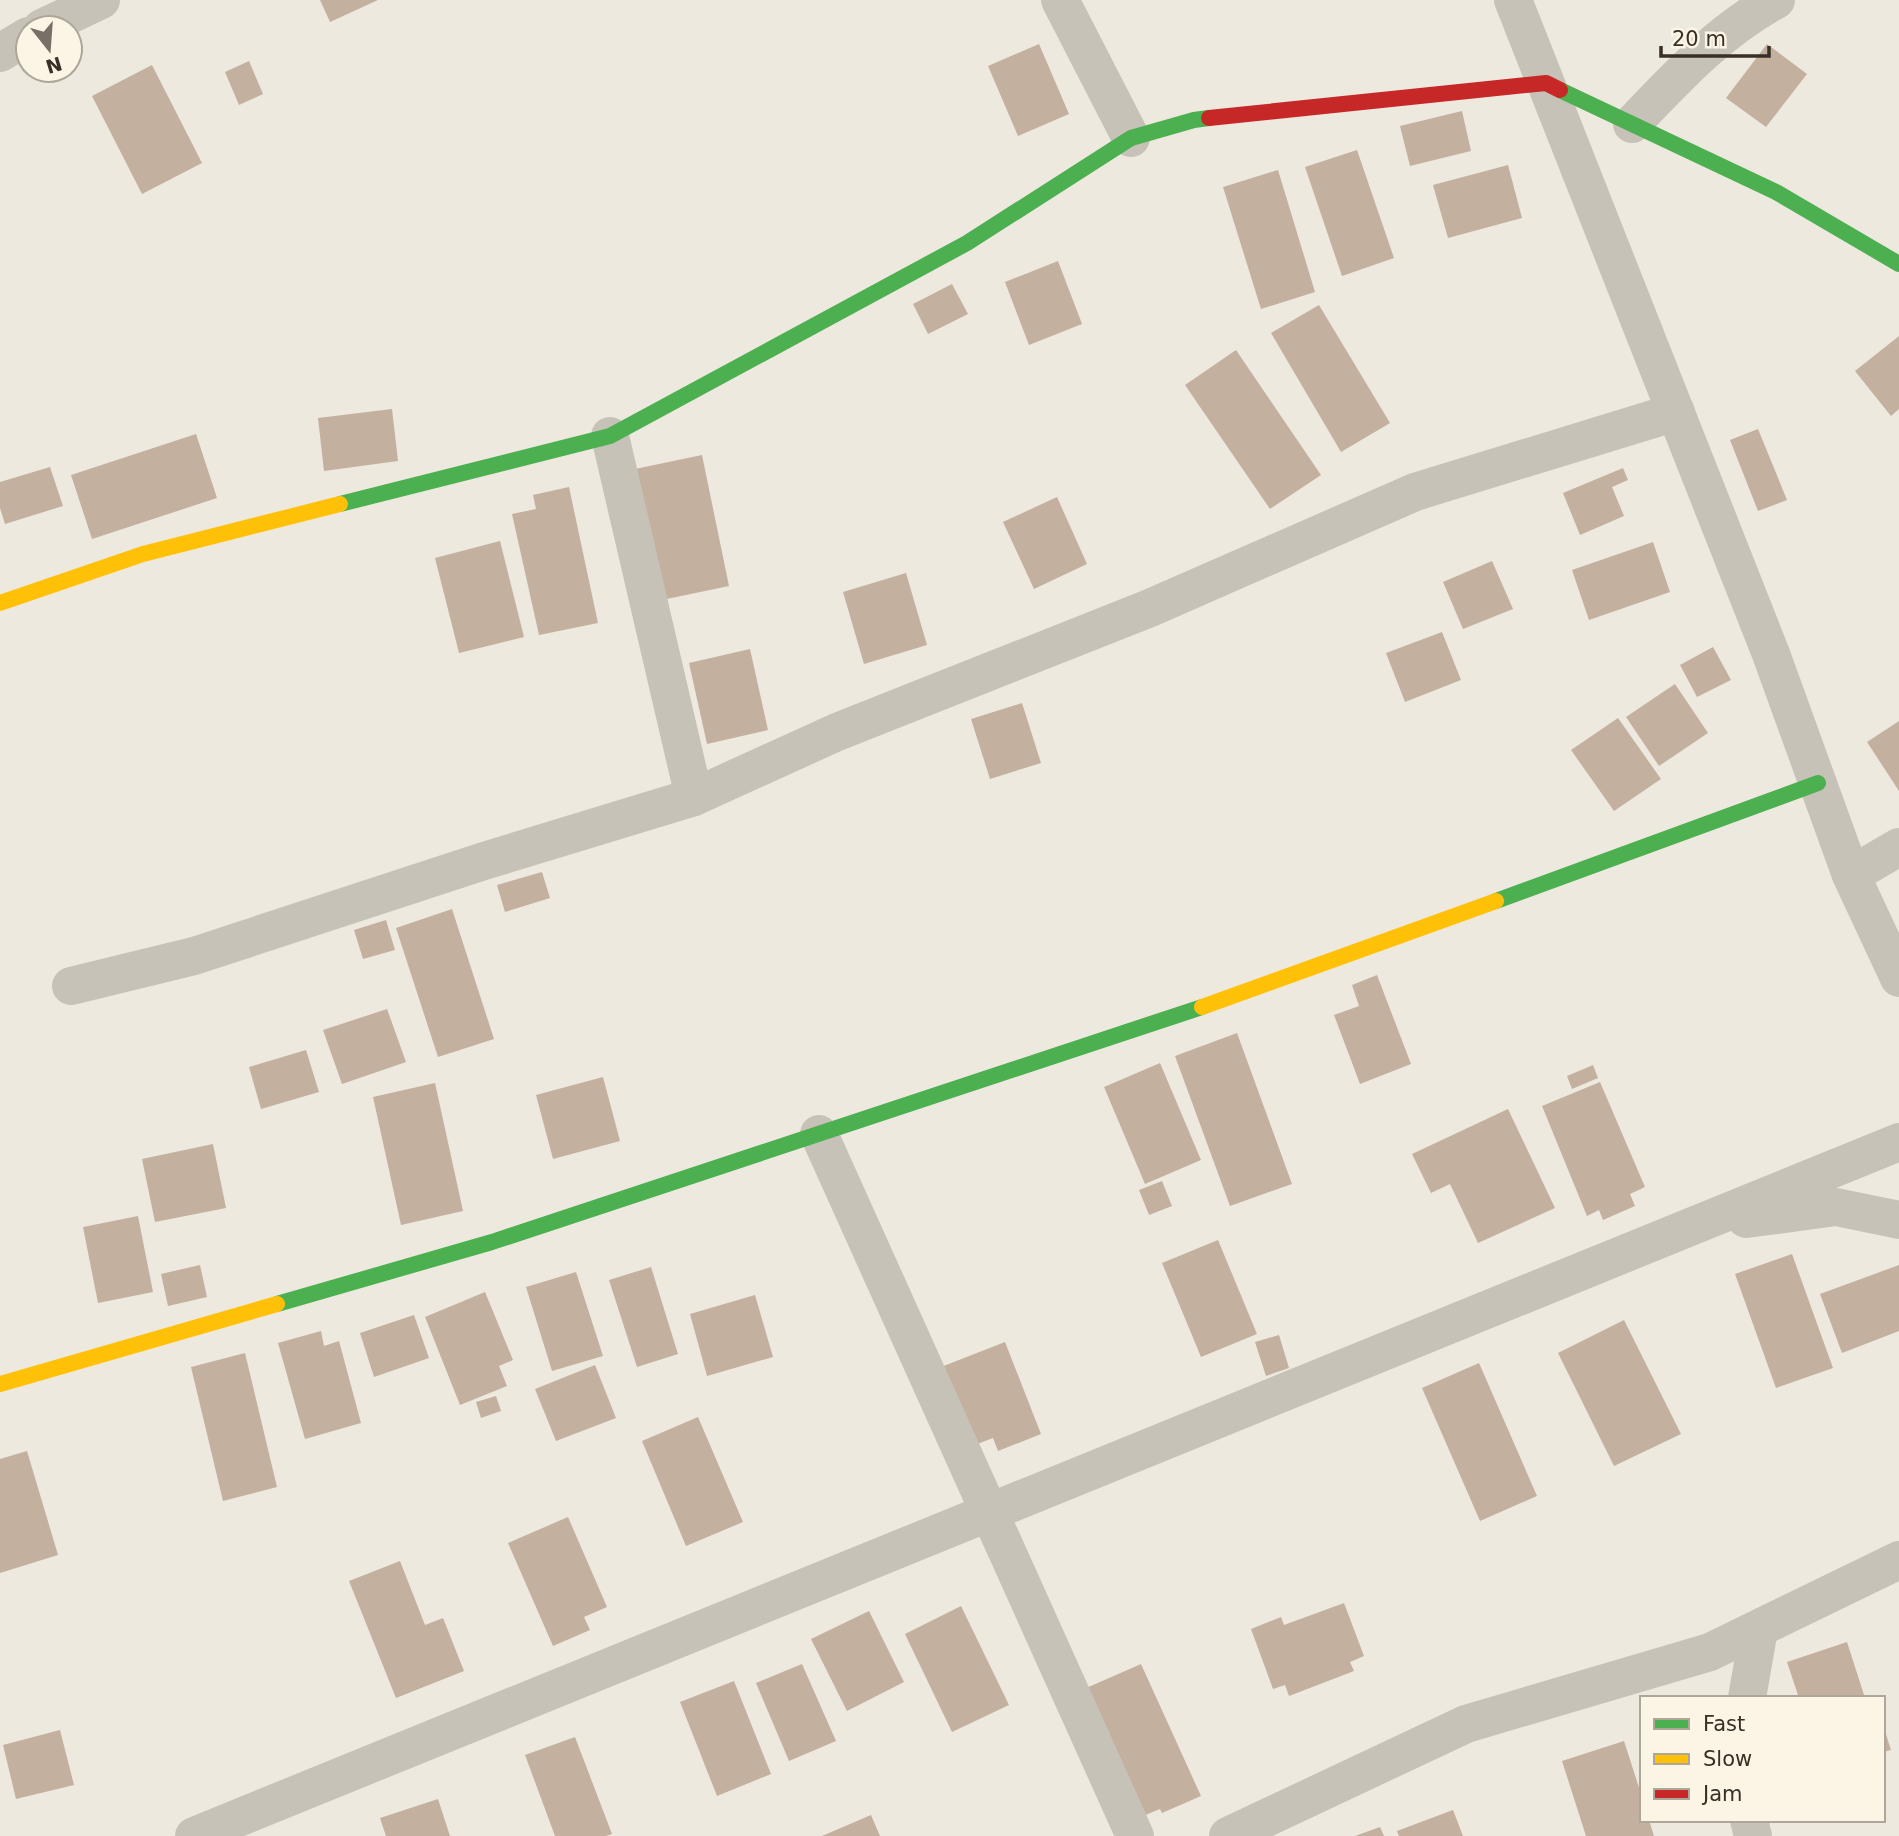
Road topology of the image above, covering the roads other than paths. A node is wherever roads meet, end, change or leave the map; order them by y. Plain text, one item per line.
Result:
1 (101, 0) edge
2 (1060, 0) edge
3 (1513, 0) edge
4 (1776, 0) edge
5 (72, 14) edge
6 (1546, 83) junction
7 (1632, 124) junction
8 (1131, 138) junction
9 (1899, 264) edge
10 (1676, 412) junction
11 (610, 436) junction
12 (0, 603) edge
13 (1818, 783) junction
14 (694, 797) junction
15 (1899, 846) edge
16 (1851, 875) junction
17 (1899, 978) edge
18 (71, 986) dead end
19 (819, 1133) junction
20 (1899, 1142) edge
21 (1899, 1220) edge
22 (1694, 1225) junction
23 (0, 1384) edge
24 (990, 1511) junction
25 (1899, 1560) edge
26 (1759, 1629) junction
27 (1747, 1696) edge
28 (194, 1836) edge
29 (1135, 1836) edge
30 (1228, 1836) edge

1 - 5 street
2 - 8 street
3 - 6 street
4 - 7 street
6 - 7 street
6 - 8 street
6 - 10 street
7 - 9 street
8 - 11 street
10 - 13 street
10 - 14 street
11 - 12 street
11 - 14 street
13 - 16 street
13 - 19 street
14 - 18 street
15 - 16 street
16 - 17 street
19 - 23 street
19 - 24 street
20 - 22 street
21 - 22 street
22 - 24 street
24 - 28 street
24 - 29 street
25 - 26 street
26 - 27 street
26 - 30 street

